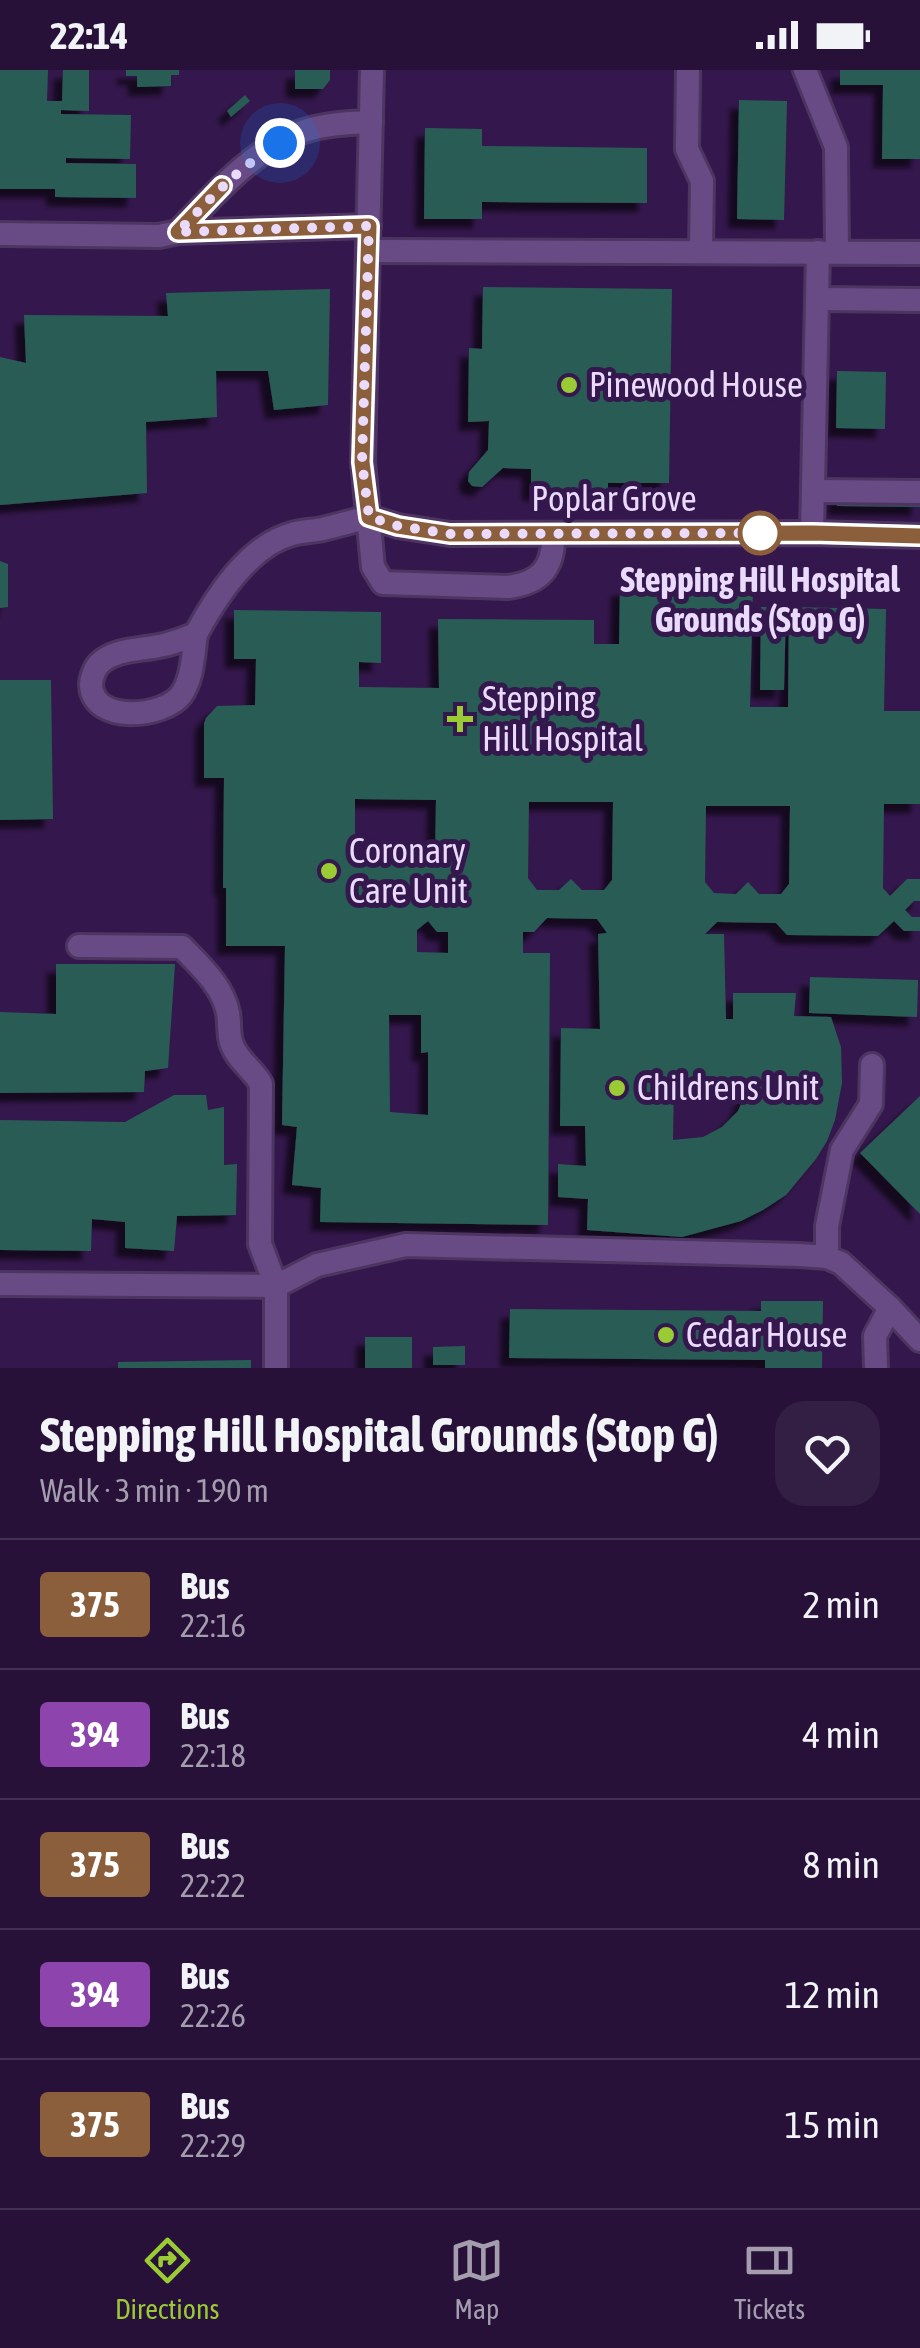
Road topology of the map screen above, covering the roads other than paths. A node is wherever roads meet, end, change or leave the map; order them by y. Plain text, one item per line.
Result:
1 (372, 70) edge
2 (688, 70) edge
3 (805, 70) edge
4 (371, 122) junction
5 (369, 226) junction
6 (178, 232) junction
7 (0, 234) edge
8 (368, 251) junction
9 (702, 251) junction
10 (827, 252) junction
11 (920, 253) edge
12 (817, 299) junction
13 (920, 300) edge
14 (813, 491) junction
15 (920, 492) edge
16 (369, 517) junction
17 (812, 533) junction
18 (553, 534) junction
19 (920, 536) edge
20 (196, 634) junction
21 (79, 946) dead end
22 (872, 1065) dead end
23 (826, 1258) junction
24 (0, 1284) edge
25 (276, 1286) junction
26 (890, 1308) junction
27 (920, 1340) edge
28 (276, 1368) edge
29 (876, 1368) edge

1 - 4 lane
2 - 9 lane
3 - 10 lane
4 - 5 lane
4 - 6 lane
5 - 6 lane
5 - 8 lane
6 - 7 lane
8 - 9 lane
8 - 16 lane
9 - 10 lane
10 - 11 lane
10 - 12 lane
12 - 13 lane
12 - 14 lane
14 - 15 lane
14 - 17 lane
16 - 18 lane, Poplar Grove
16 - 18 lane
16 - 20 lane
17 - 18 lane, Poplar Grove
17 - 19 lane, Poplar Grove
20 - 20 lane
21 - 25 lane
22 - 23 lane
23 - 25 lane
23 - 26 lane
24 - 25 lane
25 - 28 lane
26 - 27 lane
26 - 29 lane

